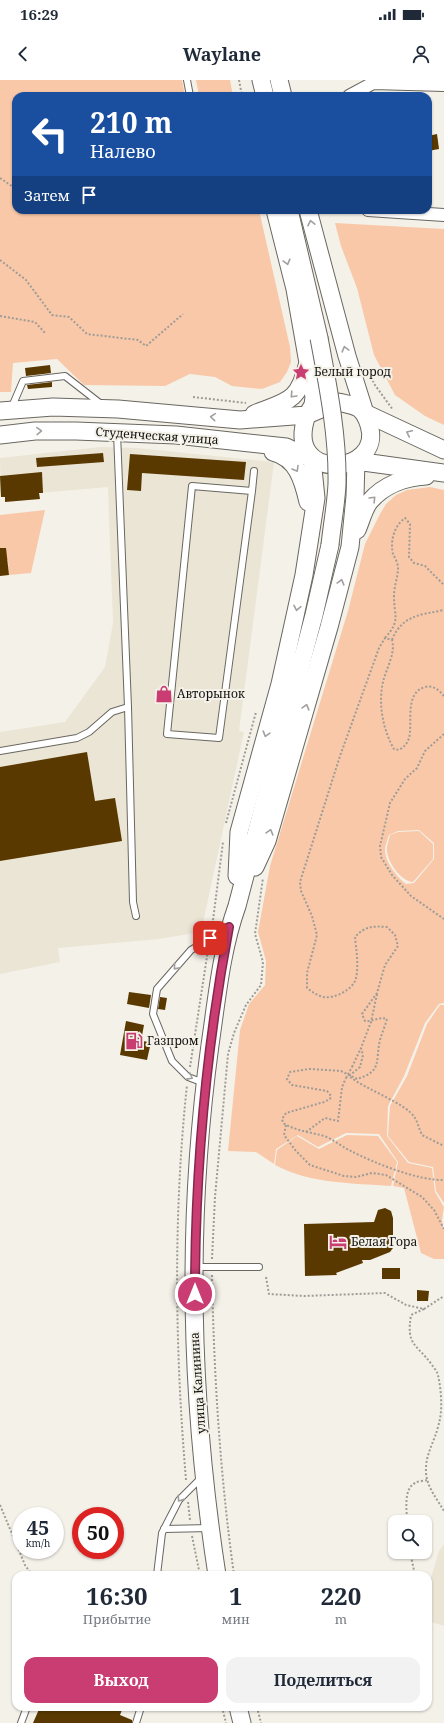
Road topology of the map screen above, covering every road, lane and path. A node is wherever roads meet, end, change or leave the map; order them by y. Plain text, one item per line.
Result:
1 (187, 80) edge
2 (239, 80) edge
3 (255, 80) edge
4 (261, 80) edge
5 (279, 80) edge
6 (444, 85) edge
7 (189, 92) edge
8 (241, 92) edge
9 (256, 92) edge
10 (264, 92) edge
11 (282, 92) edge
12 (356, 92) edge
13 (0, 178) edge
14 (12, 186) edge
15 (276, 214) edge
16 (290, 214) edge
17 (309, 214) edge
18 (429, 214) edge
19 (444, 215) edge
20 (0, 260) edge
21 (183, 314) dead end
22 (0, 316) edge
23 (46, 334) dead end
24 (308, 360) junction
25 (366, 366) dead end
26 (193, 397) dead end
27 (248, 403) dead end
28 (112, 409) junction
29 (5, 411) edge
30 (365, 413) junction
31 (307, 415) junction
32 (397, 415) dead end
33 (240, 420) junction
34 (116, 432) junction
35 (0, 435) edge
36 (238, 442) junction
37 (444, 450) edge
38 (312, 458) junction
39 (356, 461) junction
40 (254, 471) dead end
41 (444, 474) edge
42 (252, 491) junction
43 (350, 547) junction
44 (304, 575) junction
45 (444, 585) edge
46 (444, 610) edge
47 (385, 638) junction
48 (392, 640) junction
49 (444, 696) edge
50 (258, 706) dead end
51 (128, 707) junction
52 (444, 734) edge
53 (0, 751) edge
54 (225, 826) dead end
55 (223, 841) dead end
56 (264, 873) dead end
57 (236, 906) junction
58 (136, 916) dead end
59 (444, 919) edge
60 (229, 927) junction
61 (210, 938) junction
62 (377, 993) junction
63 (371, 1022) junction
64 (361, 1048) junction
65 (350, 1076) junction
66 (188, 1077) junction
67 (205, 1083) junction
68 (286, 1125) junction
69 (306, 1132) junction
70 (444, 1146) edge
71 (444, 1180) edge
72 (444, 1229) edge
73 (195, 1267) junction
74 (212, 1267) junction
75 (259, 1267) dead end
76 (266, 1277) dead end
77 (444, 1296) edge
78 (424, 1309) junction
79 (204, 1475) junction
80 (428, 1480) junction
81 (187, 1490) junction
82 (0, 1505) edge
83 (444, 1511) edge
84 (406, 1515) edge
85 (191, 1528) junction
86 (210, 1528) junction
87 (164, 1529) junction
88 (412, 1559) edge
89 (29, 1571) edge
90 (157, 1571) edge
91 (199, 1571) edge
92 (216, 1571) edge
93 (234, 1571) edge
94 (414, 1571) edge
95 (26, 1711) edge
96 (140, 1711) edge
97 (223, 1711) edge
98 (239, 1711) edge
99 (258, 1711) edge
100 (21, 1723) edge
101 (136, 1723) edge
102 (226, 1723) edge
103 (242, 1723) edge
104 (261, 1723) edge

1 - 7 lane
2 - 8 path
3 - 9 main road
4 - 10 main road
5 - 11 main road
6 - 12 street
13 - 14 path
15 -> 24 main road
16 - 57 main road, bridge
30 -> 17 main road
18 - 19 street
20 - 21 path
22 - 23 path
24 - 31 main road
24 -> 33 main road
25 - 32 path
26 - 27 path
28 - 29 main road, Студенческая улица
28 - 29 lane
33 -> 28 main road, Студенческая улица
28 - 34 main road
30 - 31 main road
37 -> 30 main road
30 - 39 main road
31 - 33 main road, Студенческая улица
31 - 38 main road
35 -> 34 main road, Студенческая улица
34 - 36 main road, Студенческая улица
34 - 51 lane
36 - 38 main road, Студенческая улица
36 -> 44 main road
38 - 39 main road
38 - 44 main road
39 - 41 main road
39 - 43 main road
40 - 42 lane
43 -> 41 main road
42 - 42 lane
57 -> 43 main road
44 -> 57 main road
45 - 47 path
46 - 48 path
47 - 48 path
47 - 62 path
48 - 49 path
50 - 54 path
51 - 53 lane
51 - 58 lane
52 - 59 path
55 - 61 path
56 - 74 path
57 - 60 main road, улица Калинина
60 - 61 lane
60 - 67 main road, улица Калинина
61 - 66 path
61 -> 66 lane
62 - 63 path
62 - 63 path
63 - 64 path
63 - 65 path
64 - 65 path
64 - 69 path, bridge
65 - 68 path
65 - 70 path
66 -> 67 lane
66 - 81 path
67 - 73 main road, улица Калинина
68 - 69 path
68 - 72 path
69 - 71 path
73 - 74 lane
73 - 79 main road, улица Калинина
74 - 75 lane
74 - 93 path
76 - 78 path
77 - 78 path
78 - 80 path
79 - 81 lane
79 - 86 main road, улица Калинина
80 - 83 path
80 - 84 path
81 - 85 path
81 -> 87 lane
82 - 89 path
85 - 86 lane
85 - 87 lane
85 - 91 path
86 - 92 main road, улица Калинина
87 - 90 lane
88 - 94 path
95 - 100 lane
96 - 101 lane
97 - 102 path
98 - 103 main road
99 - 104 path

